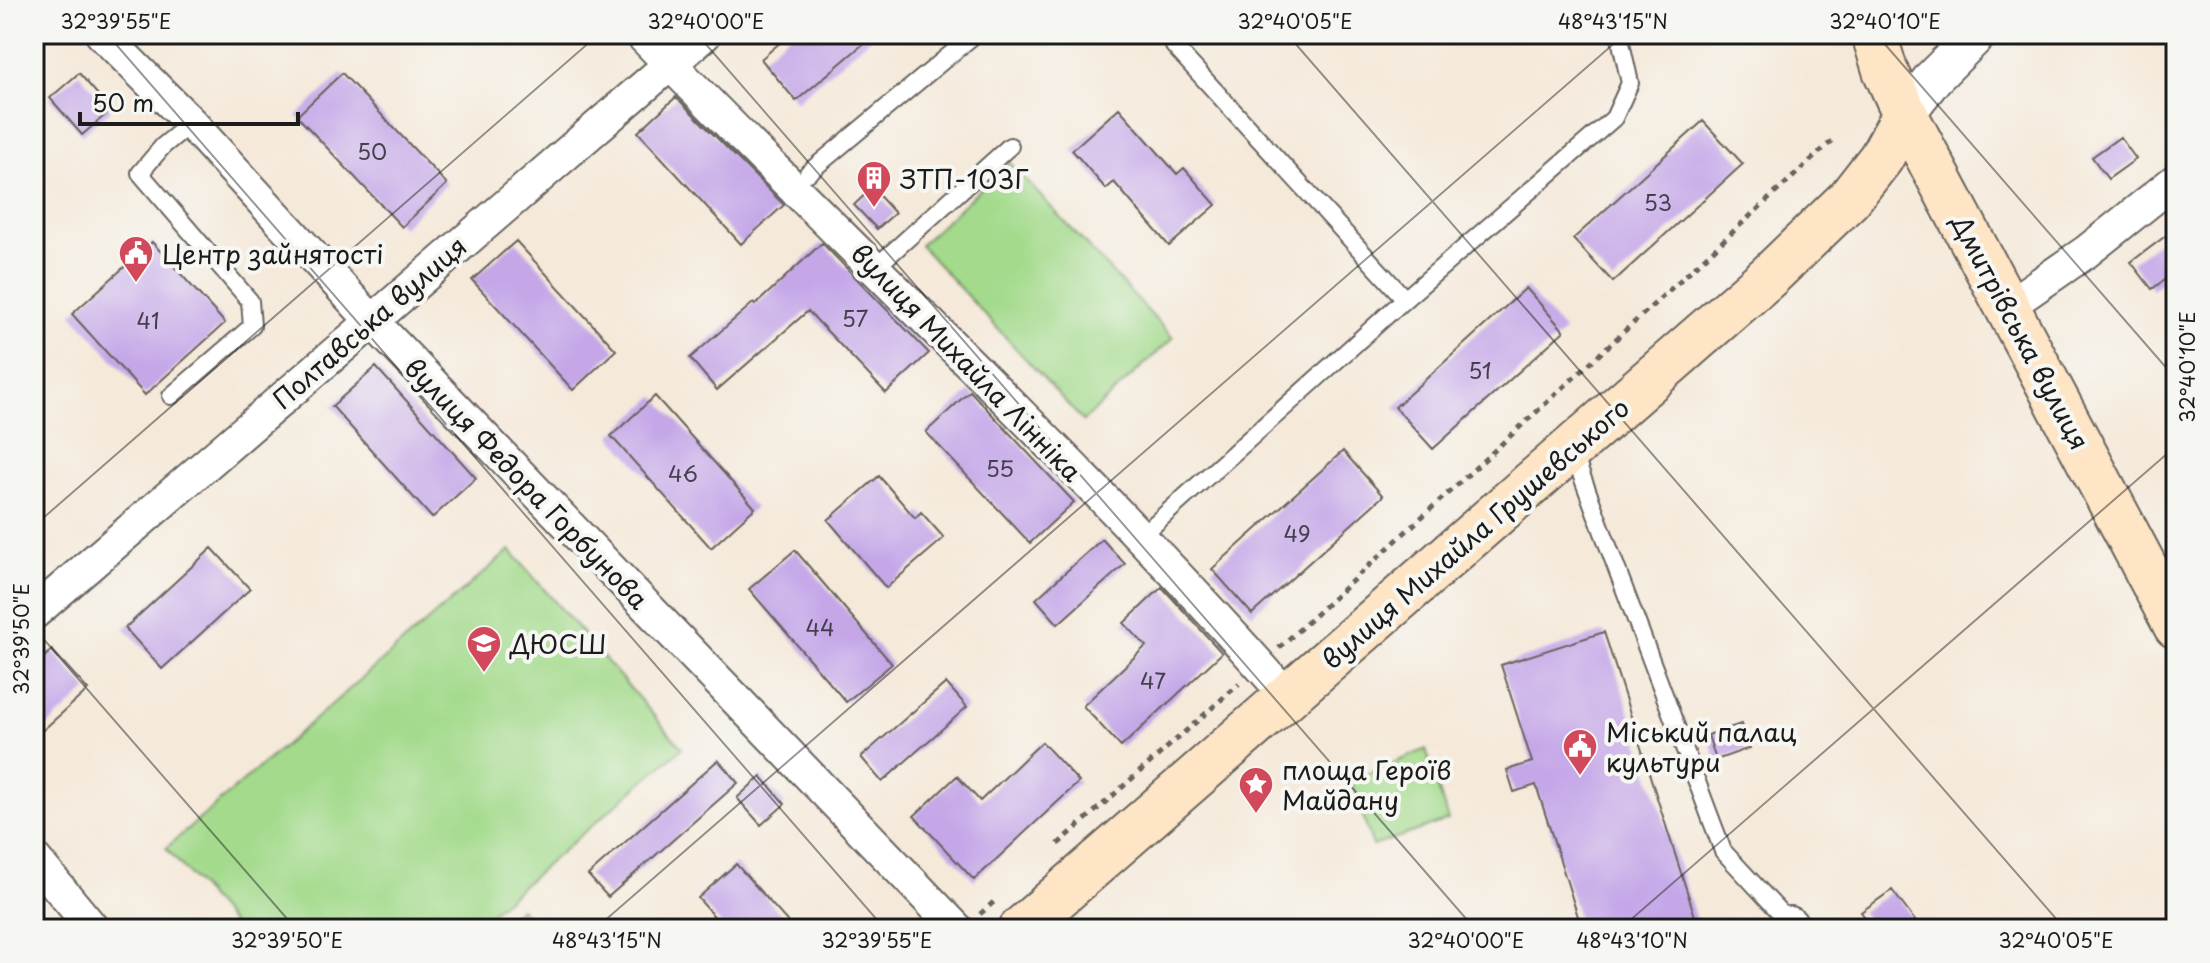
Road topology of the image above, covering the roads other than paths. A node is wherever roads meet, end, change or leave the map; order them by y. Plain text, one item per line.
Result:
1 (102, 34) edge
2 (641, 34) edge
3 (705, 34) edge
4 (975, 34) edge
5 (1187, 34) edge
6 (1619, 34) edge
7 (1874, 34) edge
8 (1977, 34) edge
9 (1170, 40) edge
10 (670, 64) junction
11 (1905, 114) junction
12 (191, 123) junction
13 (1010, 146) dead end
14 (808, 173) dead end
15 (2176, 180) edge
16 (876, 267) junction
17 (1405, 299) junction
18 (2008, 306) junction
19 (371, 320) junction
20 (171, 396) dead end
21 (1572, 450) junction
22 (1139, 538) junction
23 (34, 613) edge
24 (2176, 626) edge
25 (1274, 680) junction
26 (34, 858) edge
27 (1010, 913) edge
28 (966, 924) edge
29 (1793, 926) edge
30 (93, 929) edge

1 - 12 street, вулиця Федора Горбунова
2 - 10 street, вулиця Михайла Лінніка
3 - 10 street, Полтавська вулиця
4 - 14 lane
5 - 9 lane
6 - 17 lane
7 - 11 main road, Дмитрівська вулиця
8 - 11 street
9 - 17 lane
10 - 16 street, вулиця Михайла Лінніка
10 - 19 street, Полтавська вулиця
11 - 18 main road, Дмитрівська вулиця
11 - 21 main road, вулиця Михайла Грушевського
12 - 19 street, вулиця Федора Горбунова
12 - 20 lane
13 - 16 lane
15 - 18 street
16 - 22 street, вулиця Михайла Лінніка
17 - 22 lane
18 - 24 main road, Дмитрівська вулиця
19 - 23 street, Полтавська вулиця
19 - 28 street, вулиця Федора Горбунова
21 - 25 main road, вулиця Михайла Грушевського
21 - 29 lane
22 - 25 street, вулиця Михайла Лінніка
25 - 27 main road, вулиця Михайла Грушевського
26 - 30 street

